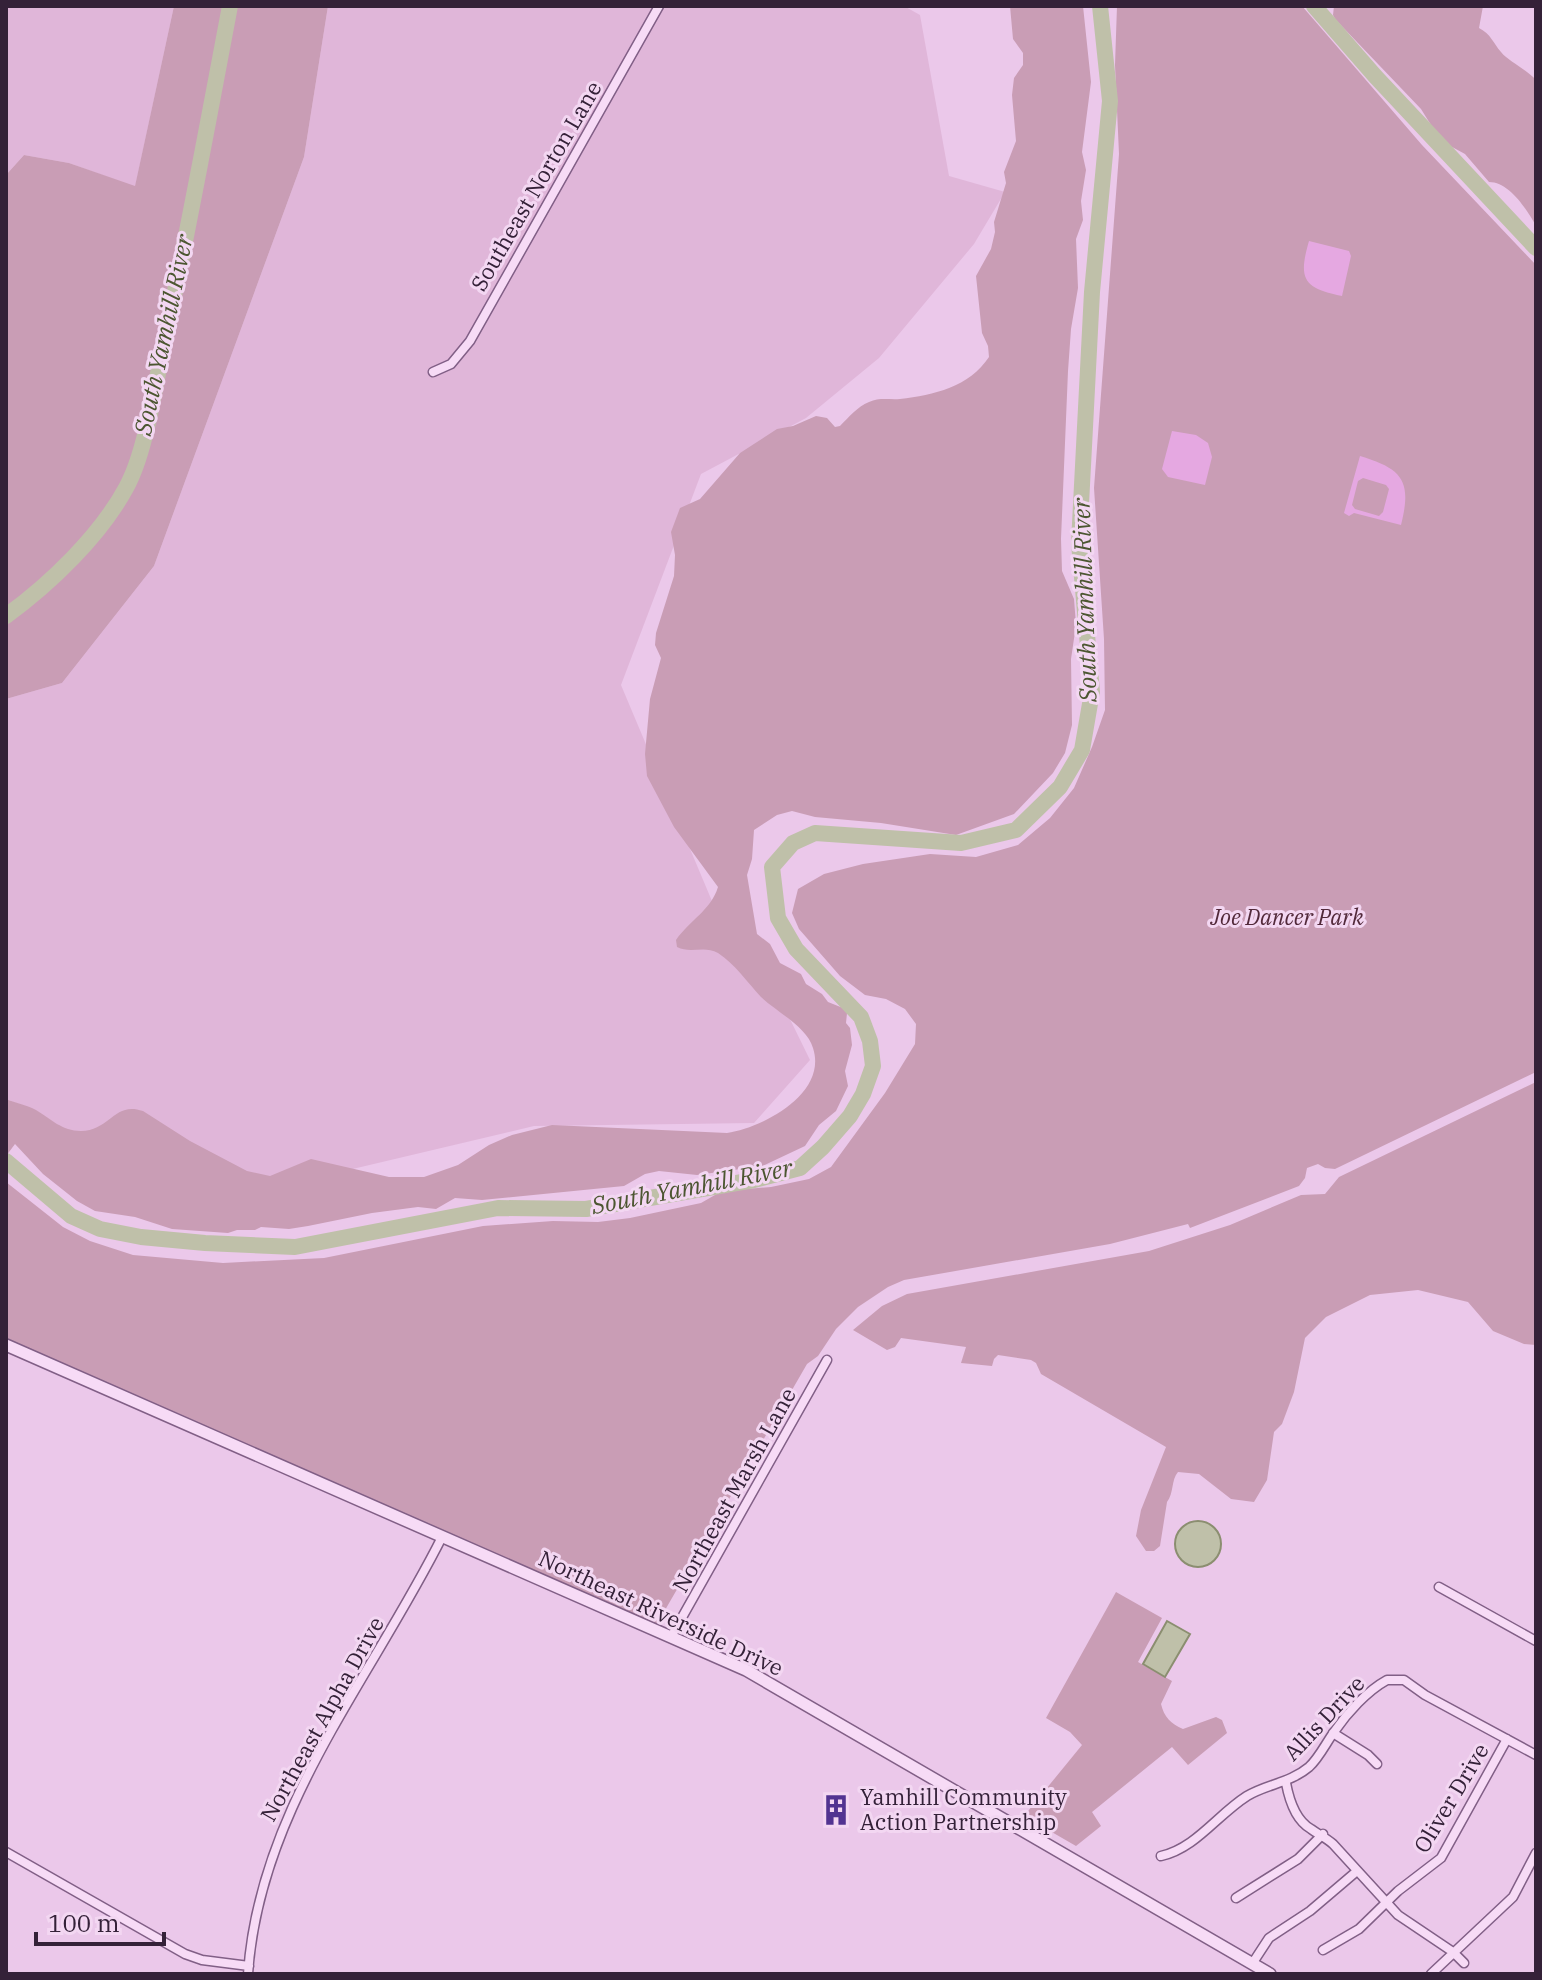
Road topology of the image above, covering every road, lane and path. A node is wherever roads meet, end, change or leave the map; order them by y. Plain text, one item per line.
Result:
1 (659, 6) edge
2 (433, 372) dead end
3 (6, 1345) edge
4 (827, 1360) dead end
5 (442, 1537) junction
6 (1439, 1587) dead end
7 (671, 1637) junction
8 (1536, 1641) edge
9 (1333, 1733) junction
10 (1507, 1739) junction
11 (1536, 1755) edge
12 (1377, 1764) dead end
13 (1286, 1783) junction
14 (1323, 1834) junction
15 (6, 1852) edge
16 (1536, 1853) edge
17 (1161, 1856) dead end
18 (1357, 1871) junction
19 (1236, 1898) dead end
20 (1386, 1903) junction
21 (1323, 1950) dead end
22 (1453, 1952) junction
23 (1464, 1963) dead end
24 (1252, 1964) junction
25 (248, 1970) edge
26 (1270, 1974) edge
27 (1431, 1974) edge

1 - 2 street, Southeast Norton Lane
3 - 5 street, Northeast Riverside Drive
4 - 7 street, Northeast Marsh Lane
5 - 7 street, Northeast Riverside Drive
5 - 25 street, Northeast Alpha Drive
6 - 8 street
7 - 24 street, Northeast Riverside Drive
9 - 10 street, Allis Drive
9 - 12 street
9 - 13 street, Allis Drive
10 - 11 street, Allis Drive
10 - 20 street, Oliver Drive
13 - 14 street, Allis Drive
13 - 17 street
14 - 18 street, Allis Drive
14 - 19 street
15 - 25 street
16 - 22 street
18 - 20 street, Allis Drive
18 - 24 street
20 - 21 street, Oliver Drive
20 - 22 street, Allis Drive
22 - 23 street, Allis Drive
22 - 27 street
24 - 26 street, Northeast Riverside Drive

